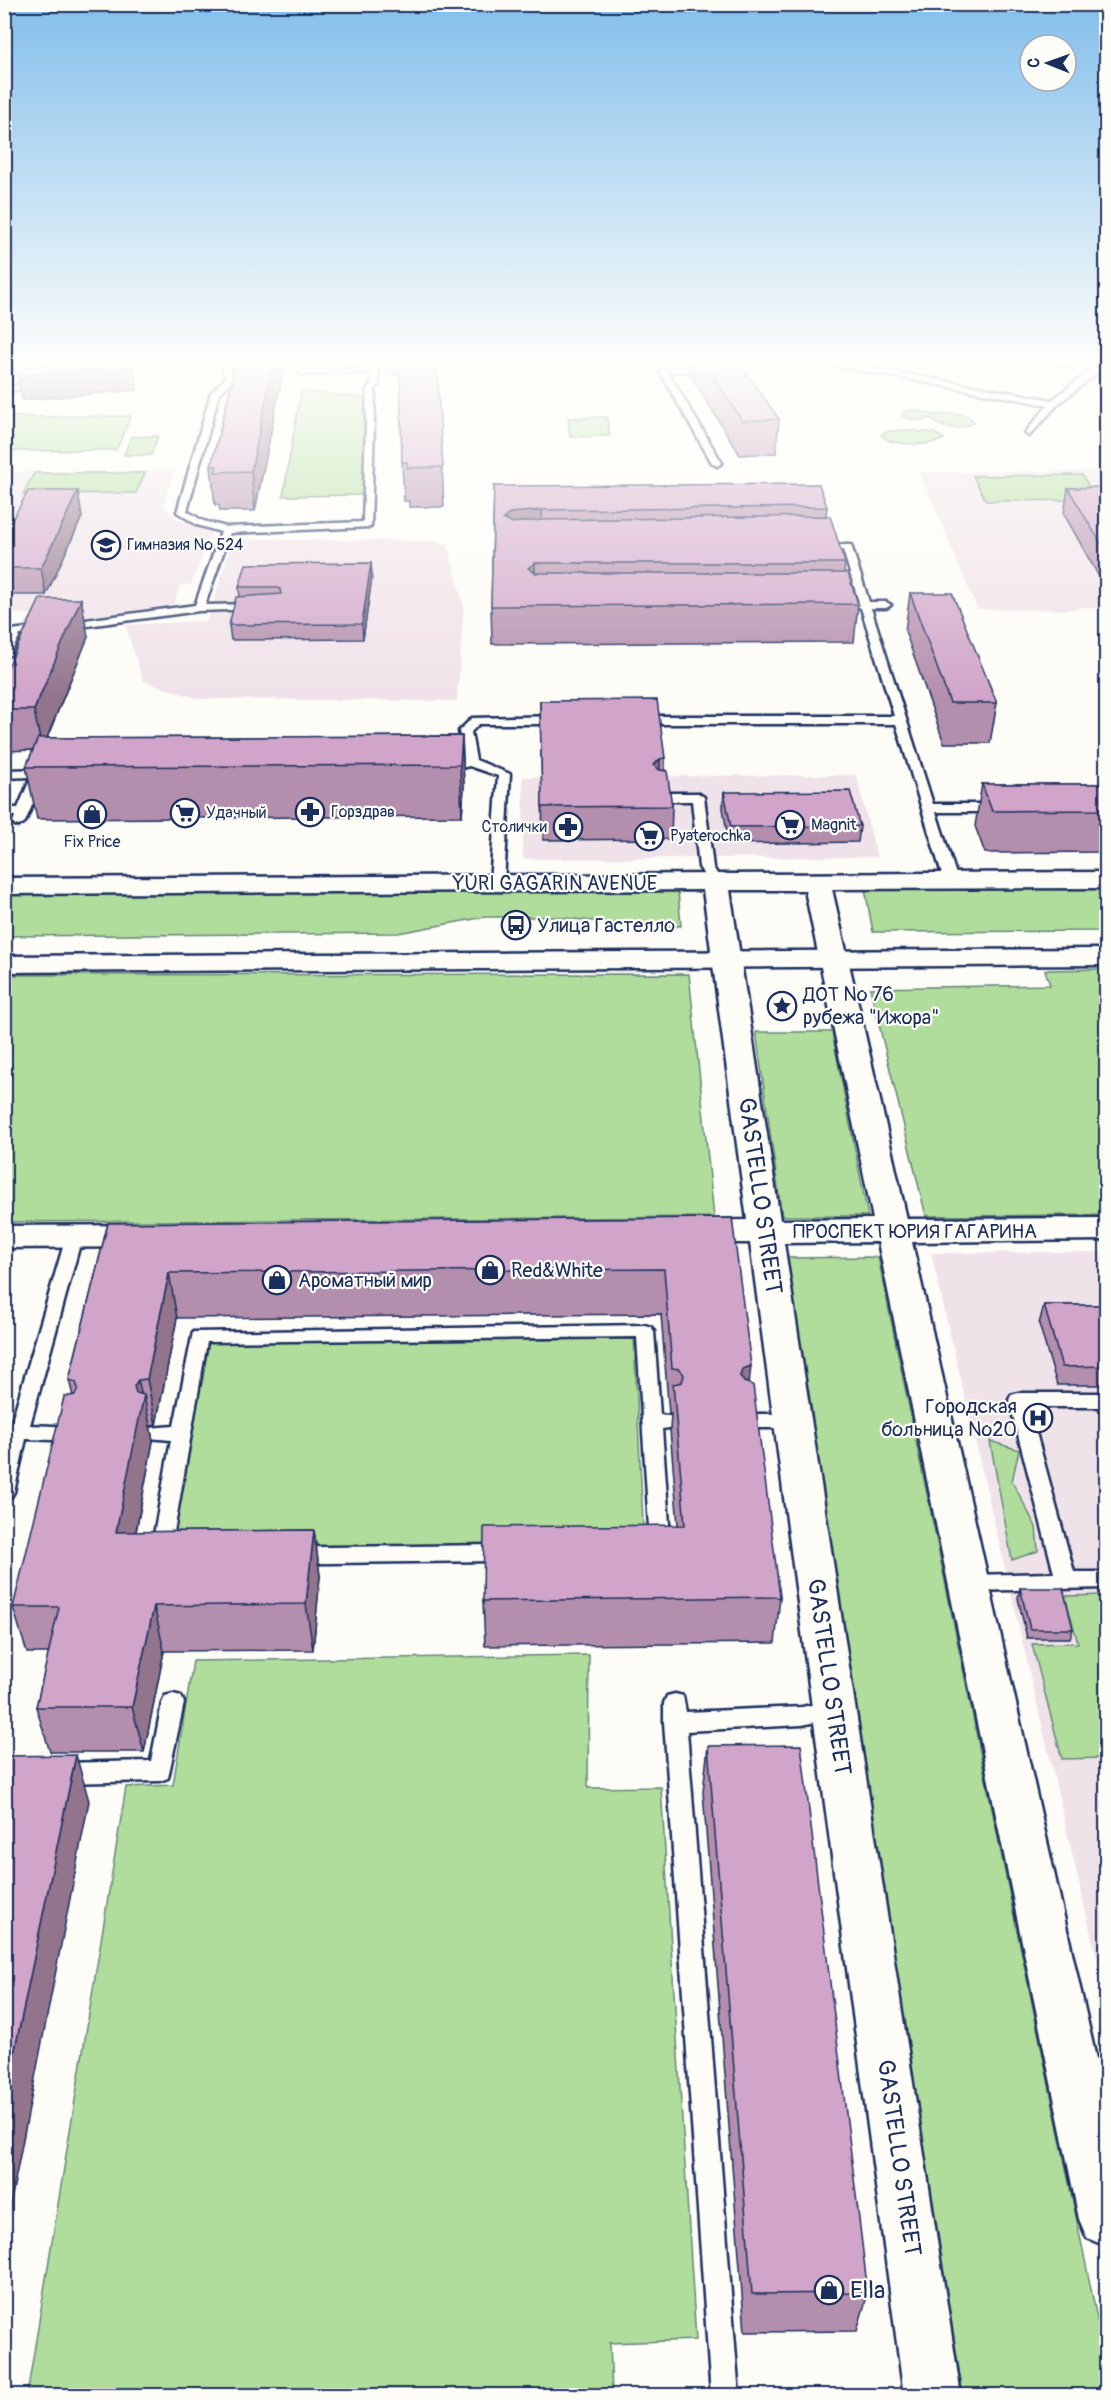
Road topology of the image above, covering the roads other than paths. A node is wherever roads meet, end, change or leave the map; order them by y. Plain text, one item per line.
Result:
1 (193, 472) edge
2 (368, 472) edge
3 (226, 530) junction
4 (812, 548) edge
5 (841, 605) edge
6 (865, 605) junction
7 (886, 605) dead end
8 (265, 607) edge
9 (199, 608) junction
10 (4, 655) edge
11 (570, 720) edge
12 (629, 720) edge
13 (901, 720) junction
14 (470, 762) junction
15 (432, 772) edge
16 (39, 773) junction
17 (60, 773) edge
18 (4, 774) edge
19 (660, 797) edge
20 (1011, 807) edge
21 (928, 808) junction
22 (4, 812) edge
23 (1107, 880) edge
24 (817, 881) junction
25 (951, 881) junction
26 (715, 882) junction
27 (497, 883) junction
28 (4, 886) edge
29 (1107, 941) edge
30 (4, 947) edge
31 (725, 951) junction
32 (832, 951) junction
33 (1107, 957) edge
34 (4, 964) edge
35 (1107, 1229) edge
36 (892, 1231) junction
37 (665, 1232) edge
38 (765, 1232) junction
39 (179, 1236) edge
40 (4, 1237) edge
41 (74, 1237) junction
42 (1107, 1400) edge
43 (747, 1421) edge
44 (793, 1421) junction
45 (11, 1432) edge
46 (155, 1433) dead end
47 (181, 1433) junction
48 (78, 1434) edge
49 (4, 1492) edge
50 (1066, 1580) junction
51 (1107, 1580) edge
52 (969, 1583) junction
53 (173, 1703) dead end
54 (834, 1709) junction
55 (40, 1773) edge
56 (1107, 2219) edge
57 (724, 2396) edge
58 (933, 2396) edge

1 - 3 lane
2 - 3 lane
3 - 9 lane
4 - 6 lane
5 - 6 lane
6 - 7 lane
6 - 13 lane
8 - 9 lane
9 - 10 lane
11 - 14 lane
12 - 13 lane
13 - 21 lane
14 - 15 lane
14 - 27 lane
16 - 17 lane
16 - 18 lane
16 - 22 lane
19 - 26 lane
20 - 21 lane
21 - 25 lane
23 - 25 street, YURI GAGARIN AVENUE
24 - 25 street, YURI GAGARIN AVENUE
24 - 26 street, YURI GAGARIN AVENUE
24 - 32 street
26 - 27 street, YURI GAGARIN AVENUE
26 - 31 street
27 - 28 street, YURI GAGARIN AVENUE
29 - 32 street
30 - 31 street
31 - 32 street
31 - 34 street
31 - 38 street, GASTELLO STREET
32 - 33 street
32 - 36 street
35 - 36 street, ПРОСПЕКТ ЮРИЯ ГАГАРИНА
36 - 38 street, ПРОСПЕКТ ЮРИЯ ГАГАРИНА
36 - 52 street
37 - 38 street, ПРОСПЕКТ ЮРИЯ ГАГАРИНА
38 - 44 street, GASTELLO STREET
39 - 41 street
40 - 41 street
41 - 45 lane
42 - 50 lane
43 - 44 lane
44 - 54 street, GASTELLO STREET
45 - 48 lane
45 - 49 lane
46 - 47 lane
47 - 47 lane
50 - 51 lane
50 - 52 lane
52 - 56 street
53 - 55 lane
54 - 57 lane
54 - 58 street, GASTELLO STREET

